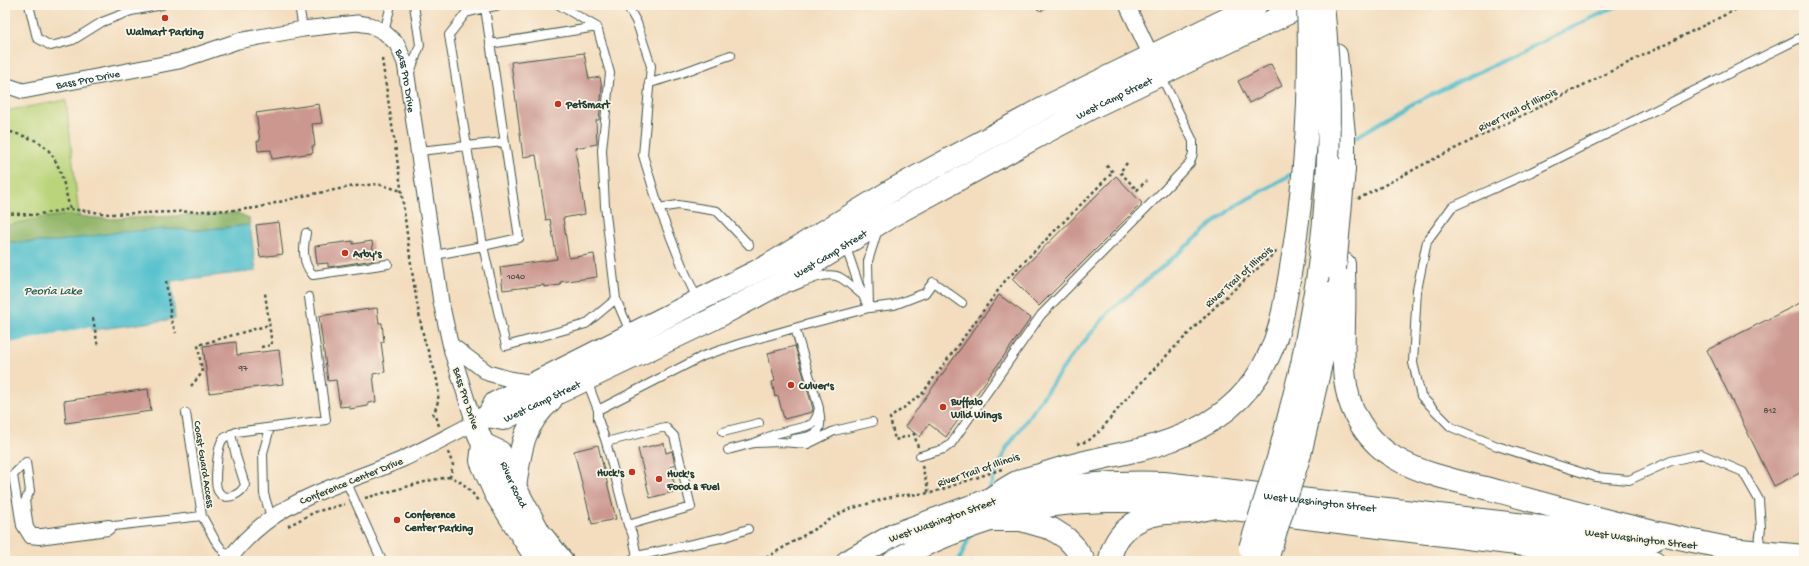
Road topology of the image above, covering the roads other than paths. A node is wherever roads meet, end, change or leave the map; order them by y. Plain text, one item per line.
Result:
1 (29, 5) edge
2 (162, 5) edge
3 (299, 5) edge
4 (391, 5) edge
5 (414, 5) edge
6 (501, 5) edge
7 (558, 5) edge
8 (627, 5) edge
9 (1127, 5) edge
10 (1256, 5) edge
11 (1306, 5) edge
12 (1324, 5) edge
13 (1332, 5) edge
14 (485, 8) junction
15 (597, 27) junction
16 (303, 29) junction
17 (384, 32) junction
18 (1804, 36) edge
19 (490, 44) junction
20 (731, 55) dead end
21 (1156, 65) junction
22 (408, 80) junction
23 (649, 83) junction
24 (5, 85) edge
25 (504, 142) junction
26 (467, 147) junction
27 (419, 151) junction
28 (659, 208) junction
29 (880, 222) junction
30 (306, 233) dead end
31 (839, 235) junction
32 (483, 246) junction
33 (750, 246) dead end
34 (434, 255) junction
35 (388, 264) dead end
36 (1339, 266) junction
37 (861, 294) junction
38 (309, 297) dead end
39 (616, 299) junction
40 (748, 300) junction
41 (698, 302) junction
42 (962, 304) dead end
43 (869, 308) junction
44 (795, 328) junction
45 (631, 334) junction
46 (451, 345) junction
47 (586, 380) junction
48 (533, 383) junction
49 (559, 393) junction
50 (819, 408) junction
51 (598, 410) junction
52 (186, 413) dead end
53 (481, 420) junction
54 (872, 422) dead end
55 (759, 423) dead end
56 (270, 428) junction
57 (723, 432) dead end
58 (231, 434) junction
59 (606, 442) junction
60 (780, 442) junction
61 (754, 443) junction
62 (483, 444) junction
63 (728, 450) dead end
64 (1290, 453) junction
65 (920, 456) dead end
66 (346, 481) junction
67 (515, 487) junction
68 (1038, 498) junction
69 (1217, 507) junction
70 (989, 510) junction
71 (202, 516) junction
72 (271, 517) junction
73 (114, 526) junction
74 (628, 526) junction
75 (748, 529) dead end
76 (1755, 555) edge
77 (637, 556) junction
78 (1258, 556) edge
79 (1804, 556) edge
80 (229, 560) edge
81 (382, 561) edge
82 (538, 561) edge
83 (562, 561) edge
84 (629, 561) edge
85 (848, 561) edge
86 (894, 561) edge
87 (1084, 561) edge
88 (1110, 561) edge
89 (1653, 561) edge

1 - 2 lane
3 - 16 lane
4 - 17 lane
5 - 22 lane
6 - 14 lane
7 - 15 lane
8 - 23 lane
9 - 21 street
10 - 21 main road, West Camp Street
11 - 21 main road, West Camp Street
11 - 68 main road, bridge
12 - 64 main road, bridge
13 - 36 main road, bridge
14 - 19 lane
14 - 26 lane
15 - 19 lane
15 - 39 lane
16 - 17 street, Bass Pro Drive
16 - 24 street, Bass Pro Drive
17 - 22 street, Bass Pro Drive
18 - 76 lane
19 - 25 lane
20 - 23 lane
21 - 29 main road, West Camp Street
21 - 31 main road, West Camp Street
21 - 65 lane
22 - 27 street, Bass Pro Drive
23 - 28 lane
25 - 26 lane
25 - 32 lane
26 - 27 lane
26 - 32 lane
27 - 34 street, Bass Pro Drive
28 - 33 lane
28 - 41 lane
29 - 31 main road, West Camp Street
29 - 43 lane
30 - 35 lane
31 - 37 lane
31 - 40 main road, West Camp Street
31 - 41 main road, West Camp Street
32 - 34 lane
32 - 39 lane
34 - 46 street, Bass Pro Drive
36 - 64 main road
36 - 76 main road
37 - 40 lane
37 - 43 lane
38 - 56 lane
39 - 45 lane
40 - 47 main road, West Camp Street
41 - 45 main road, West Camp Street
42 - 43 lane
43 - 44 lane
44 - 50 lane
44 - 51 lane
45 - 48 main road, West Camp Street
46 - 48 street
46 - 53 street, Bass Pro Drive
47 - 49 main road, West Camp Street
47 - 51 lane
48 - 53 main road, West Camp Street
49 - 53 main road, West Camp Street
49 - 67 main road
50 - 60 lane
50 - 61 lane
51 - 59 lane
52 - 71 lane, Coast Guard Access
53 - 62 main road, Bass Pro Drive
53 - 66 street, Conference Center Drive
54 - 60 lane
55 - 57 lane
56 - 58 lane
56 - 72 lane
58 - 58 lane
59 - 74 lane
59 - 74 lane
60 - 61 lane
61 - 63 lane
62 - 67 main road, River Road
62 - 82 main road, River Road
64 - 78 main road, bridge
66 - 72 street, Conference Center Drive
66 - 81 lane
67 - 83 main road, River Road
68 - 69 main road, West Washington Street
68 - 70 main road
68 - 70 main road
68 - 76 main road, West Washington Street
68 - 87 main road
69 - 88 main road
69 - 89 main road, West Washington Street
70 - 85 main road, West Washington Street
70 - 86 main road, West Washington Street
71 - 73 lane
71 - 80 lane, Coast Guard Access
72 - 80 street, Conference Center Drive
73 - 73 lane
74 - 77 lane
75 - 77 lane
76 - 79 main road, West Washington Street
77 - 84 lane

